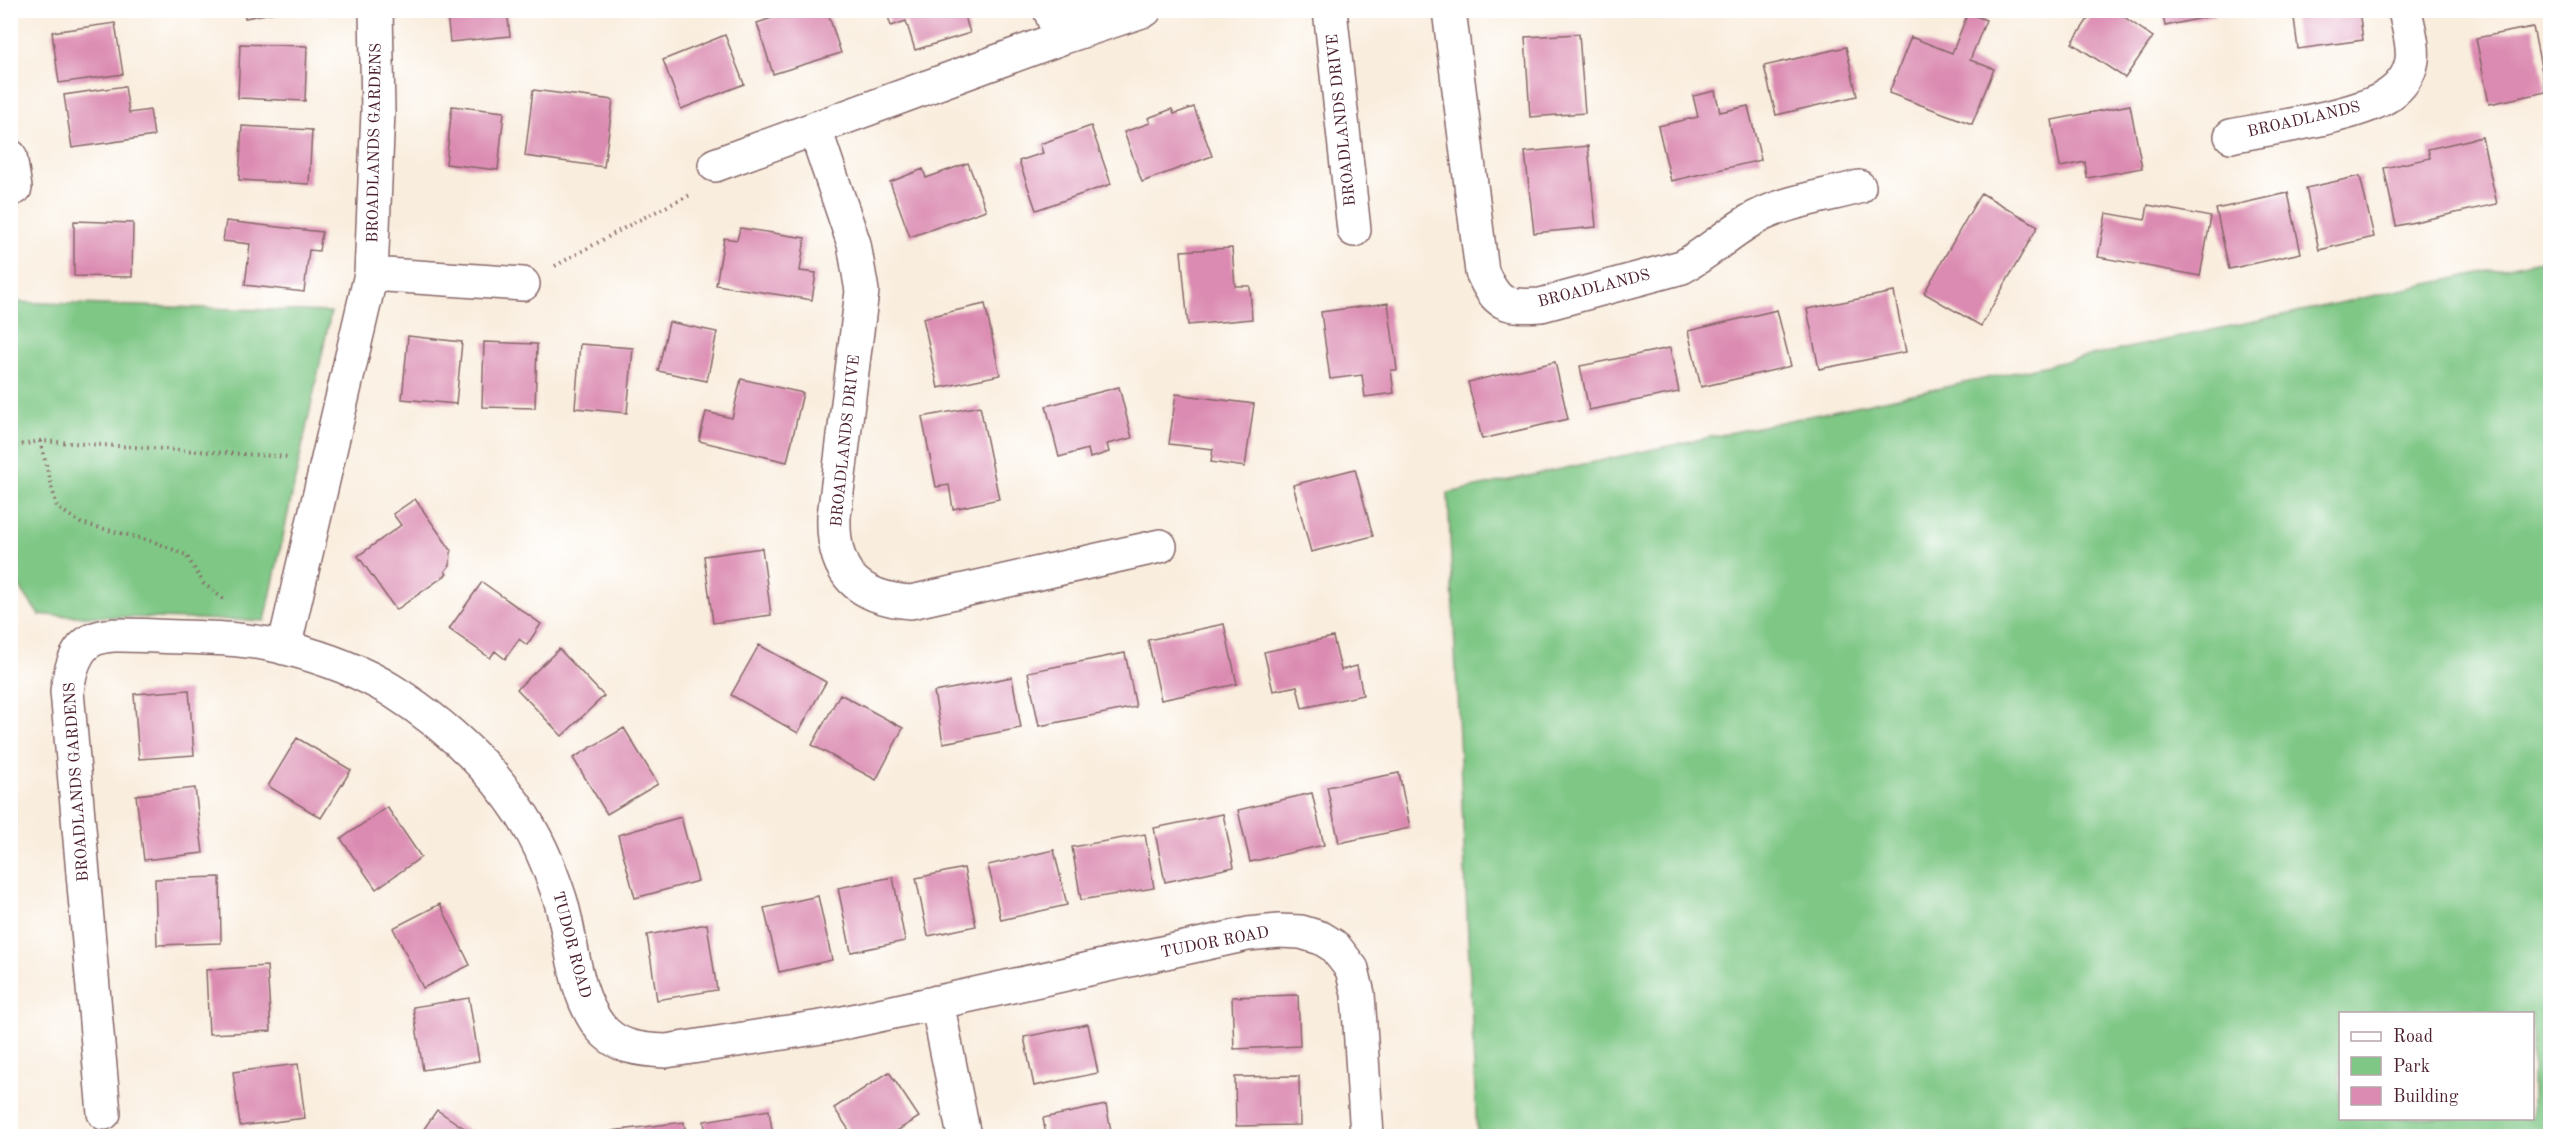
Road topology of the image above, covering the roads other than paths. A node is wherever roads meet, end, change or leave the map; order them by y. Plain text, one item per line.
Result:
1 (376, 10) edge
2 (1145, 10) edge
3 (1330, 10) edge
4 (1449, 10) edge
5 (2405, 10) edge
6 (1055, 24) edge
7 (815, 129) junction
8 (2231, 136) dead end
9 (10, 156) edge
10 (715, 165) road end
11 (1859, 187) dead end
12 (15, 188) dead end
13 (1354, 230) dead end
14 (371, 274) junction
15 (523, 284) road end
16 (1160, 546) dead end
17 (284, 648) junction
18 (937, 1002) junction
19 (104, 1113) dead end
20 (964, 1137) edge
21 (1367, 1137) edge

1 - 14 street, BROADLANDS GARDENS
2 - 6 street
3 - 13 street, BROADLANDS DRIVE
4 - 11 street, BROADLANDS
5 - 8 street, BROADLANDS
6 - 7 street
7 - 10 street
7 - 16 street, BROADLANDS DRIVE
9 - 12 street
14 - 15 street
14 - 17 street, BROADLANDS GARDENS
17 - 18 street, TUDOR ROAD
17 - 19 street, BROADLANDS GARDENS
18 - 20 street
18 - 21 street, TUDOR ROAD

